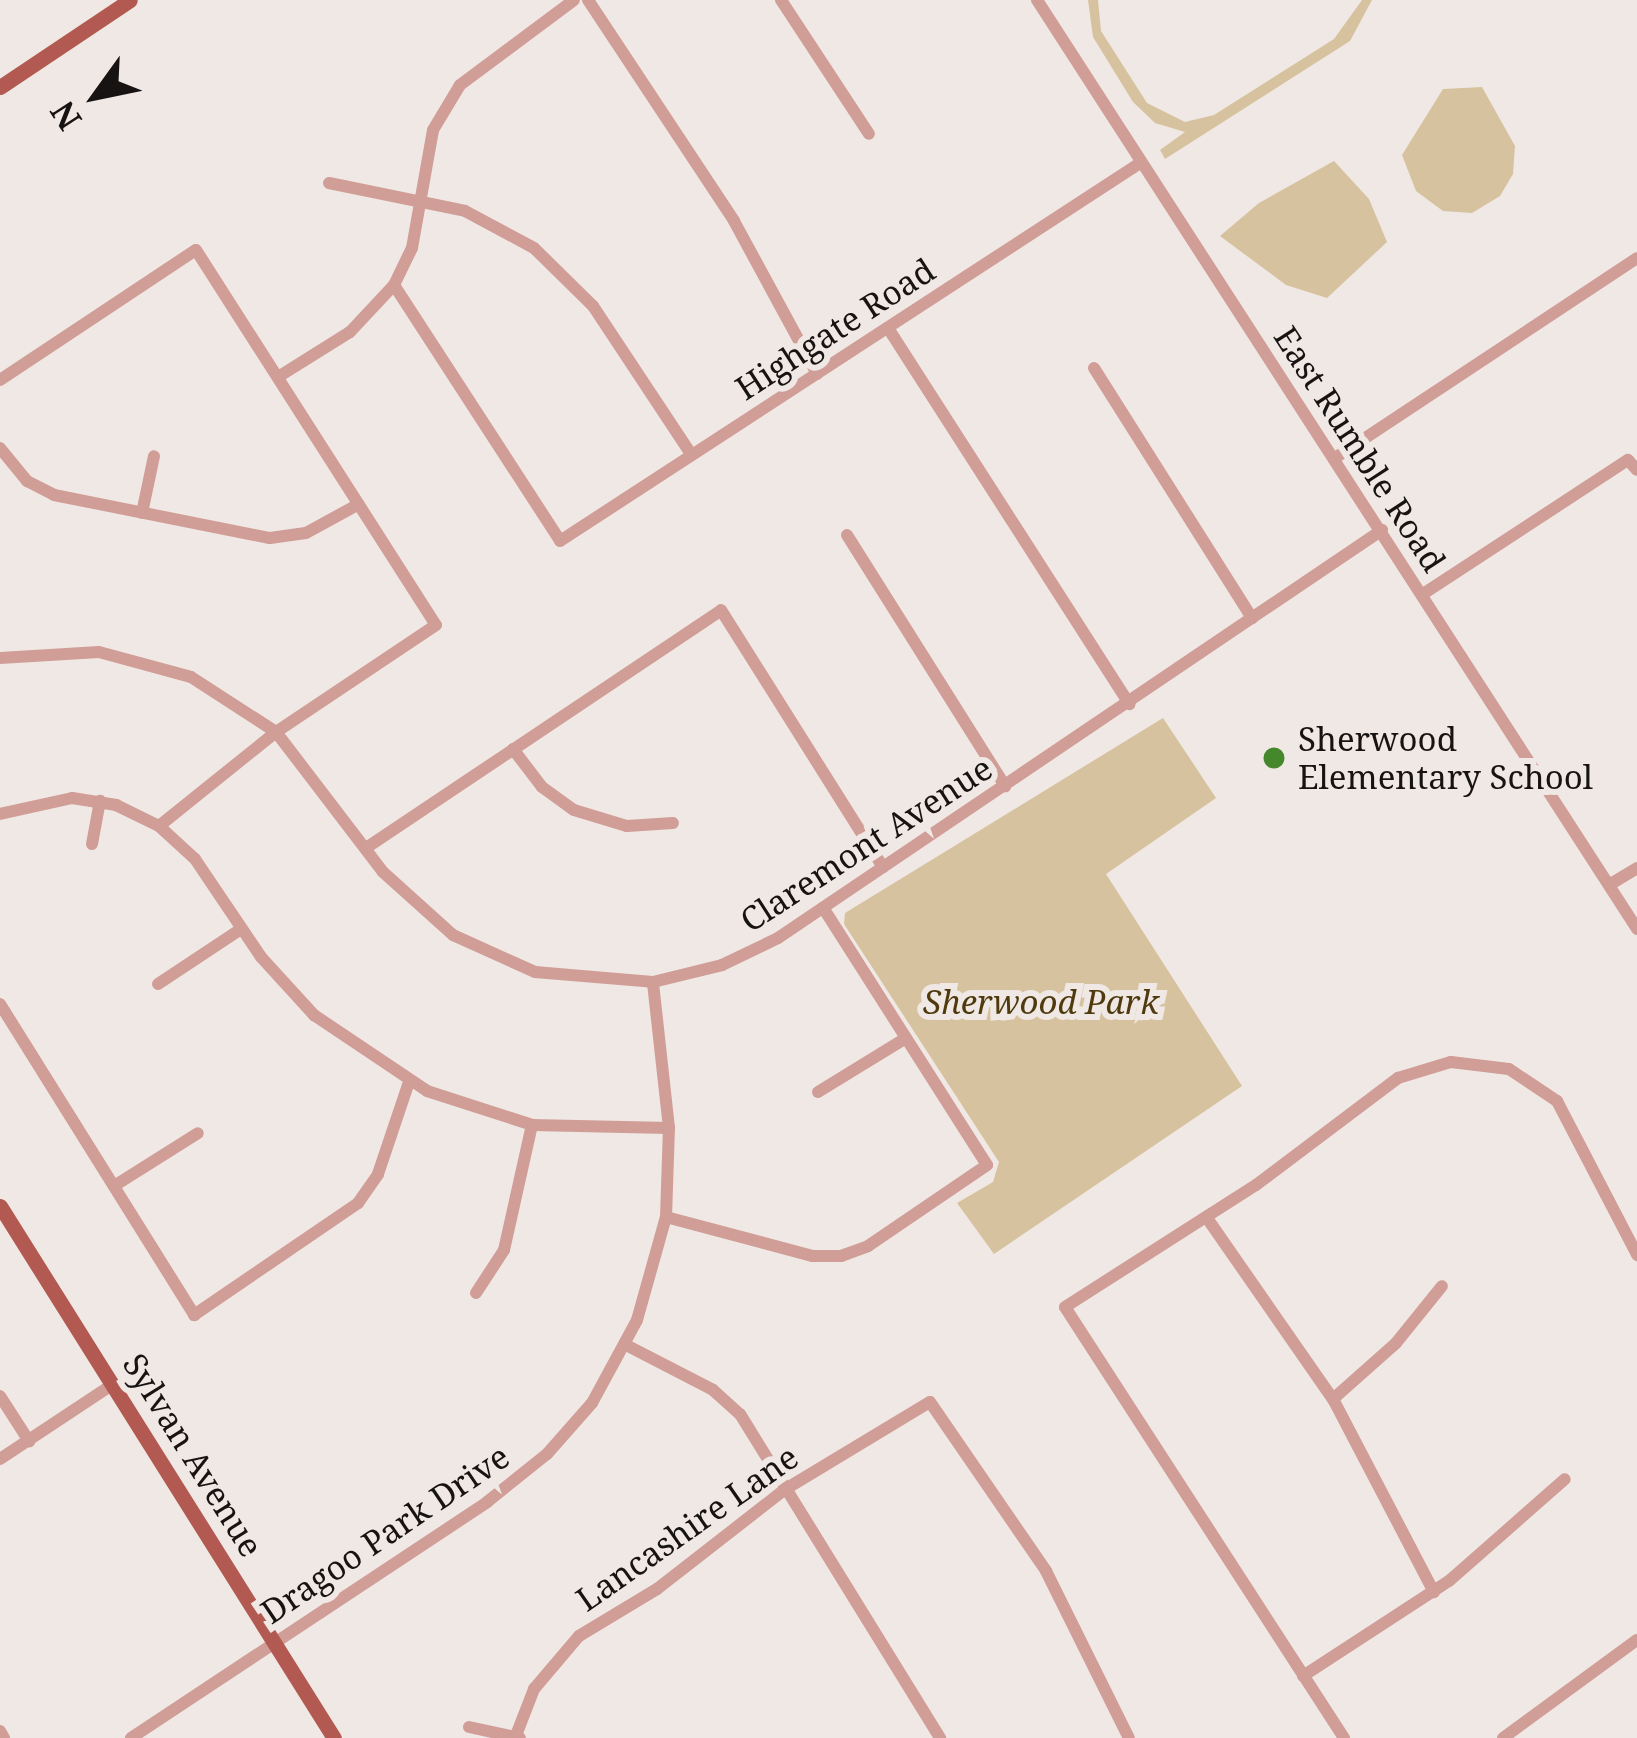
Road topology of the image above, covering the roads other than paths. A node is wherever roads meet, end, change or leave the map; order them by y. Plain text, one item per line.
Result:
1 (130, 0) edge
2 (574, 0) edge
3 (588, 0) edge
4 (781, 0) edge
5 (1037, 0) edge
6 (0, 87) edge
7 (868, 134) dead end
8 (1140, 163) junction
9 (329, 183) dead end
10 (420, 200) junction
11 (1637, 258) edge
12 (394, 285) junction
13 (888, 328) junction
14 (1094, 368) dead end
15 (817, 374) junction
16 (278, 377) junction
17 (0, 380) edge
18 (0, 448) edge
19 (691, 454) junction
20 (154, 456) dead end
21 (1335, 458) junction
22 (1637, 470) edge
23 (359, 504) junction
24 (142, 513) junction
25 (1382, 530) junction
26 (847, 535) dead end
27 (1423, 594) junction
28 (1252, 618) junction
29 (0, 658) edge
30 (1129, 704) junction
31 (276, 732) junction
32 (513, 749) junction
33 (1006, 786) junction
34 (100, 800) junction
35 (0, 814) edge
36 (673, 823) dead end
37 (159, 826) junction
38 (92, 844) dead end
39 (366, 848) junction
40 (883, 868) junction
41 (1637, 868) edge
42 (1609, 885) junction
43 (823, 908) junction
44 (241, 929) junction
45 (1637, 929) edge
46 (653, 982) junction
47 (158, 984) dead end
48 (0, 1004) edge
49 (906, 1038) junction
50 (409, 1082) junction
51 (818, 1092) dead end
52 (532, 1125) junction
53 (669, 1128) junction
54 (198, 1133) dead end
55 (113, 1186) junction
56 (0, 1206) edge
57 (666, 1217) junction
58 (1207, 1218) junction
59 (1637, 1255) edge
60 (1442, 1286) dead end
61 (476, 1293) dead end
62 (626, 1345) junction
63 (112, 1385) junction
64 (0, 1396) edge
65 (1333, 1399) junction
66 (28, 1441) junction
67 (0, 1460) edge
68 (1564, 1479) dead end
69 (784, 1490) junction
70 (1434, 1592) junction
71 (1637, 1640) edge
72 (275, 1642) junction
73 (1303, 1676) junction
74 (469, 1726) dead end
75 (131, 1738) edge
76 (334, 1738) edge
77 (517, 1738) edge
78 (940, 1738) edge
79 (1130, 1738) edge
80 (1343, 1738) edge
81 (1503, 1738) edge

1 - 6 main road
2 - 10 street
3 - 15 street
4 - 7 street
5 - 8 street, East Rumble Road
8 - 13 street, Highgate Road
8 - 21 street, East Rumble Road
9 - 10 street
10 - 12 street
10 - 19 street
11 - 21 street
12 - 16 street
12 - 19 street, Highgate Road
13 - 15 street, Highgate Road
13 - 30 street
14 - 28 street
15 - 19 street, Highgate Road
16 - 17 street
16 - 23 street
18 - 24 street
20 - 24 street
21 - 25 street, East Rumble Road
22 - 27 street
23 - 24 street
23 - 31 street
25 - 27 street, East Rumble Road
25 - 28 street, Claremont Avenue
26 - 33 street
27 - 42 street, East Rumble Road
28 - 30 street, Claremont Avenue
29 - 31 street, Claremont Avenue
30 - 33 street, Claremont Avenue
31 - 37 street
31 - 39 street, Claremont Avenue
32 - 36 street
32 - 39 street
32 - 40 street
33 - 40 street, Claremont Avenue
34 - 35 street
34 - 37 street
34 - 38 street
37 - 44 street
39 - 46 street, Claremont Avenue
40 - 43 street, Claremont Avenue
41 - 42 street
42 - 45 street, East Rumble Road
43 - 46 street, Claremont Avenue
43 - 49 street
44 - 47 street
44 - 50 street
46 - 53 street, Dragoo Park Drive
48 - 55 street
49 - 51 street
49 - 57 street
50 - 52 street
50 - 55 street
52 - 53 street
52 - 61 street
53 - 57 street, Dragoo Park Drive
54 - 55 street
56 - 63 main road, Sylvan Avenue
57 - 62 street, Dragoo Park Drive
58 - 59 street
58 - 65 street
58 - 73 street
60 - 65 street
62 - 69 street
62 - 72 street, Dragoo Park Drive
63 - 66 street
63 - 72 main road, Sylvan Avenue
64 - 66 street
65 - 70 street
66 - 67 street
68 - 70 street
69 - 77 street, Lancashire Lane
69 - 78 street
69 - 79 street, Lancashire Lane
70 - 73 street
71 - 81 street
72 - 75 street, Dragoo Park Drive
72 - 76 main road, Sylvan Avenue
73 - 80 street
74 - 77 street

